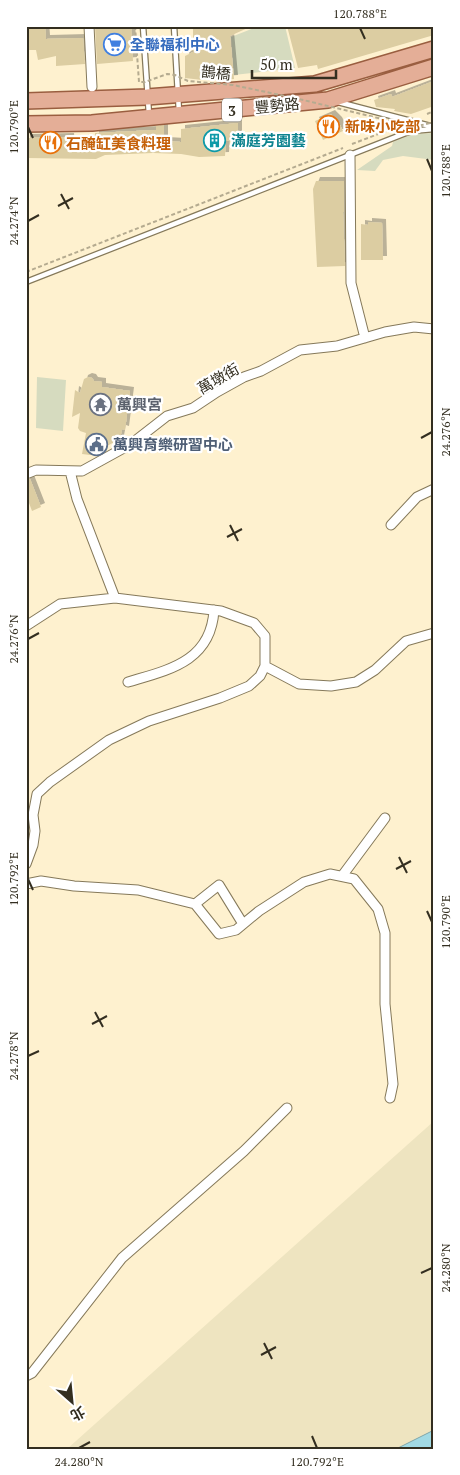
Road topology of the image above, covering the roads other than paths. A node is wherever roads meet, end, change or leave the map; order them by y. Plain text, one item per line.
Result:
1 (89, 26) edge
2 (143, 26) edge
3 (174, 26) edge
4 (434, 49) edge
5 (434, 67) edge
6 (92, 87) dead end
7 (178, 94) junction
8 (147, 97) junction
9 (328, 100) junction
10 (26, 101) edge
11 (180, 116) junction
12 (150, 118) junction
13 (26, 124) edge
14 (434, 128) edge
15 (350, 155) junction
16 (26, 282) edge
17 (434, 329) edge
18 (365, 338) junction
19 (70, 471) junction
20 (26, 474) edge
21 (434, 489) edge
22 (391, 525) dead end
23 (115, 598) junction
24 (214, 610) junction
25 (26, 626) edge
26 (434, 633) edge
27 (265, 666) junction
28 (128, 682) dead end
29 (385, 818) dead end
30 (26, 864) edge
31 (342, 876) junction
32 (26, 884) edge
33 (195, 904) junction
34 (243, 924) junction
35 (390, 1098) dead end
36 (288, 1108) dead end
37 (26, 1376) edge

1 - 6 street
2 - 8 lane
3 - 7 lane
4 - 7 main road, 豐勢路 / 3
5 - 9 main road, 豐勢路 / 3
7 - 8 main road, 豐勢路 / 3
7 - 11 lane
8 - 10 main road, 豐勢路 / 3
8 - 12 lane
9 - 11 main road, 豐勢路 / 3
9 - 14 lane
11 - 12 main road, 豐勢路 / 3
12 - 13 main road, 豐勢路 / 3
14 - 15 lane
15 - 16 lane
15 - 18 street
17 - 18 street, 萬墩街
18 - 19 street, 萬墩街
19 - 20 street, 萬墩街
19 - 23 street
21 - 22 street
23 - 24 street
23 - 25 street
24 - 27 street
24 - 28 street
26 - 27 street
27 - 30 street
29 - 31 street
31 - 34 street
31 - 35 street
32 - 33 street
33 - 34 street
33 - 34 street
36 - 37 street

